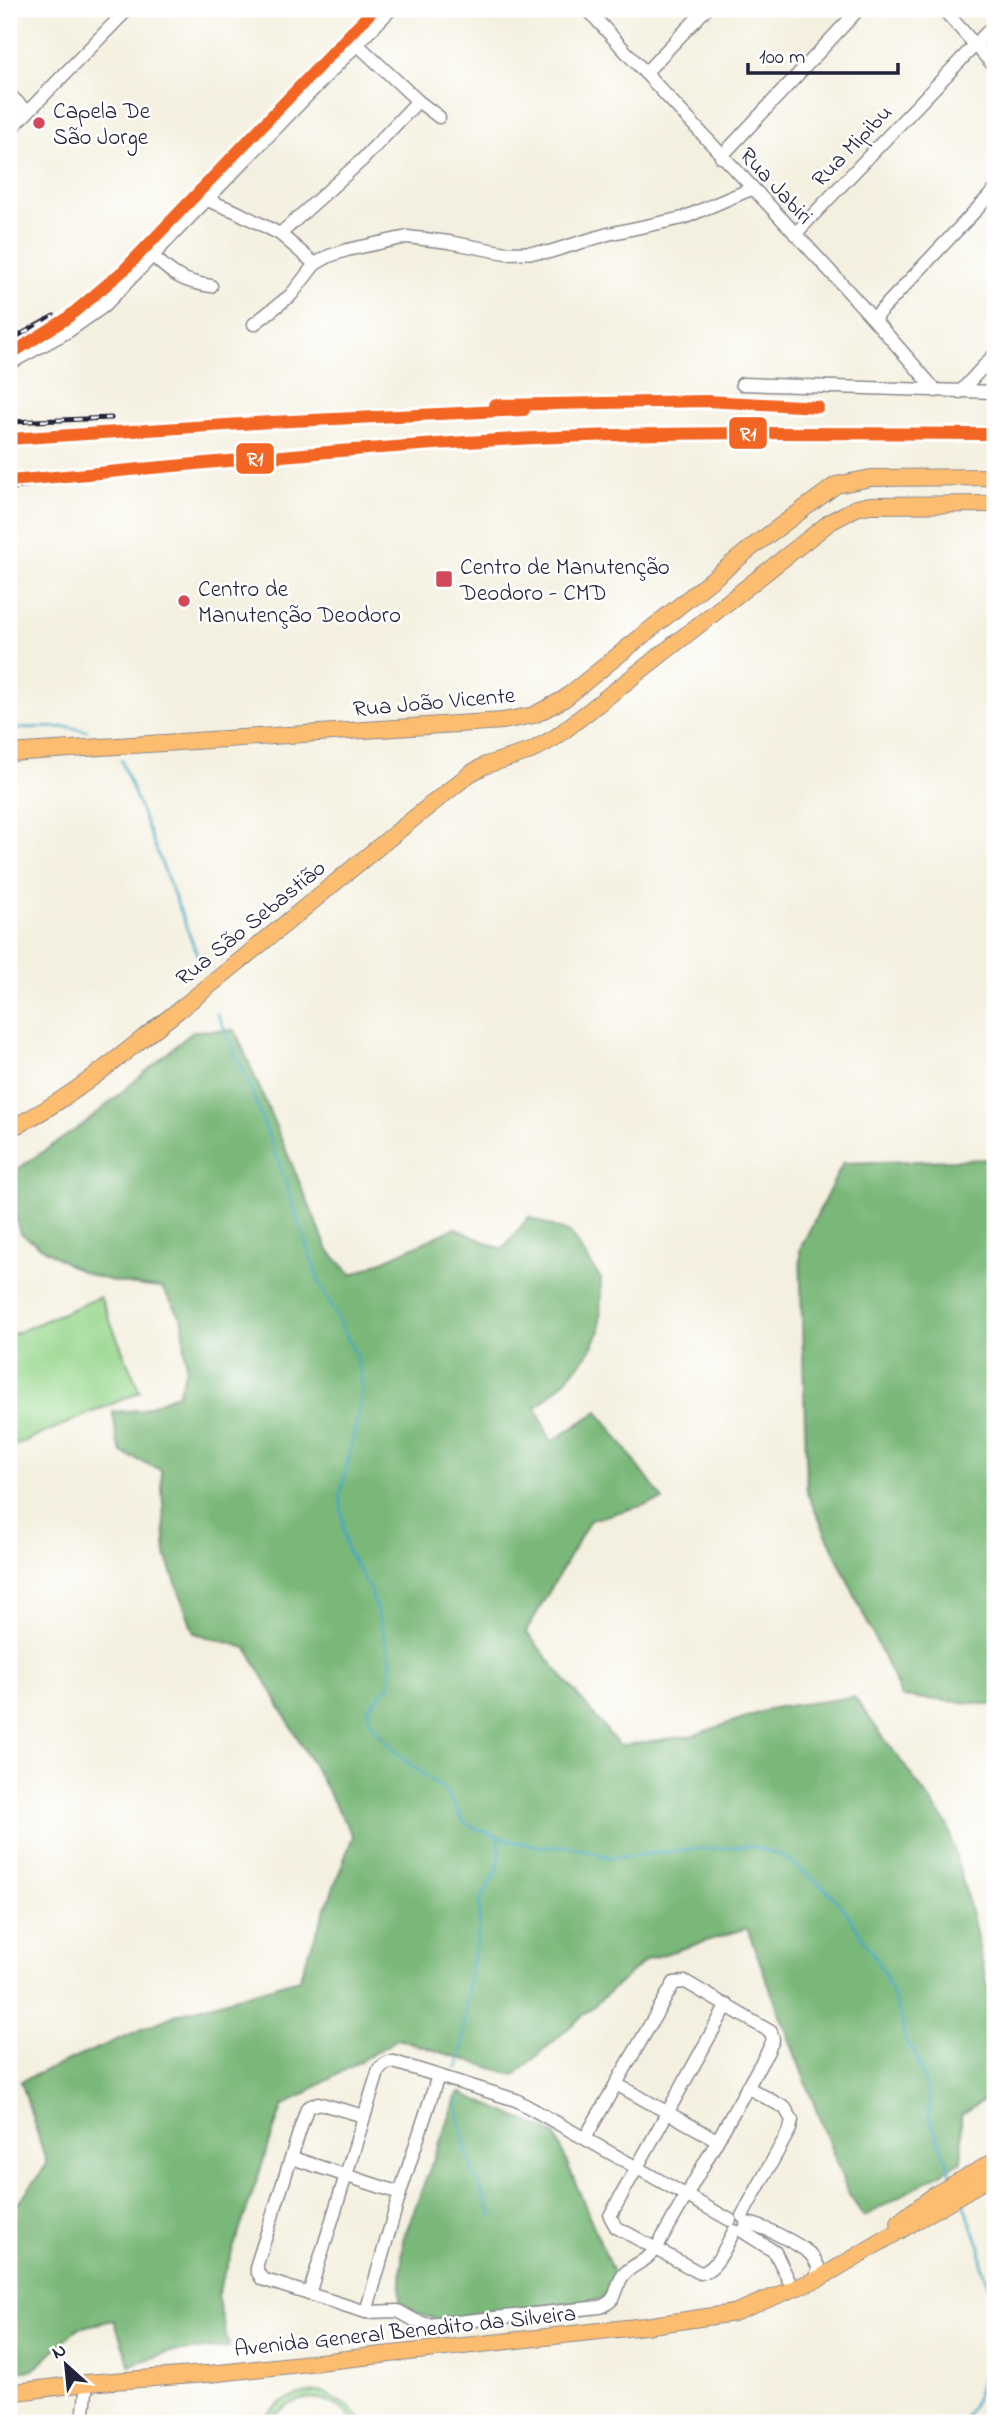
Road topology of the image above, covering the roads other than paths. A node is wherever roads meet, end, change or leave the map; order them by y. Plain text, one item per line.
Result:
1 (128, 9) edge
2 (391, 9) edge
3 (587, 9) edge
4 (706, 9) edge
5 (859, 9) edge
6 (943, 9) edge
7 (995, 24) edge
8 (357, 44) junction
9 (975, 45) junction
10 (995, 67) edge
11 (645, 73) junction
12 (9, 94) edge
13 (418, 101) junction
14 (27, 112) junction
15 (439, 117) dead end
16 (9, 131) edge
17 (721, 157) junction
18 (751, 189) junction
19 (995, 190) edge
20 (207, 200) junction
21 (280, 234) junction
22 (795, 234) junction
23 (153, 256) junction
24 (314, 264) junction
25 (211, 286) dead end
26 (874, 318) junction
27 (254, 324) dead end
28 (995, 354) edge
29 (12, 362) dead end
30 (742, 384) dead end
31 (936, 391) junction
32 (960, 392) junction
33 (995, 392) edge
34 (920, 477) junction
35 (995, 477) edge
36 (912, 503) junction
37 (995, 504) edge
38 (756, 544) junction
39 (773, 565) junction
40 (9, 753) edge
41 (9, 1129) edge
42 (727, 2006) junction
43 (438, 2076) junction
44 (616, 2084) junction
45 (747, 2087) junction
46 (666, 2113) junction
47 (364, 2116) junction
48 (585, 2138) junction
49 (717, 2140) junction
50 (292, 2158) junction
51 (995, 2161) edge
52 (636, 2166) junction
53 (995, 2174) edge
54 (345, 2175) junction
55 (968, 2183) junction
56 (400, 2193) junction
57 (687, 2195) junction
58 (739, 2224) junction
59 (656, 2249) junction
60 (807, 2281) junction
61 (309, 2294) junction
62 (366, 2312) junction
63 (87, 2383) junction
64 (9, 2393) edge
65 (86, 2423) edge

1 - 14 street
2 - 8 street
3 - 11 street, Rua Jabiri
4 - 11 street
5 - 17 street
6 - 9 street
7 - 9 street, Rua Mipibu
8 - 13 street
8 - 20 street
9 - 10 street
9 - 22 street, Rua Mipibu
11 - 17 street, Rua Jabiri
12 - 14 street
13 - 15 street
13 - 21 street
14 - 16 street
17 - 18 street, Rua Jabiri
18 - 22 street, Rua Jabiri
18 - 24 street
19 - 26 street
20 - 21 street
20 - 23 street
21 - 24 street
22 - 26 street, Rua Jabiri
23 - 25 street
23 - 29 street
24 - 27 street
26 - 31 street, Rua Jabiri
28 - 32 street
30 - 31 street
31 - 32 street
32 - 33 street
34 - 35 main road, Rua João Vicente
34 - 36 main road
34 - 38 main road, Rua João Vicente
36 - 37 main road
36 - 39 main road
38 - 39 main road
38 - 40 main road, Rua João Vicente
39 - 41 main road, Rua São Sebastião
42 - 44 street
42 - 45 street
42 - 46 street
43 - 47 street
43 - 48 street
43 - 56 street
44 - 46 street
44 - 48 street
45 - 49 street
45 - 58 street
46 - 49 street
46 - 52 street
47 - 50 street
47 - 54 street
48 - 52 street
49 - 57 street
50 - 54 street
50 - 61 street
51 - 55 main road, Avenida General Benedito da Silveira
52 - 57 street
52 - 59 street
53 - 55 main road, Avenida General Benedito da Silveira
54 - 56 street
54 - 61 street
55 - 60 main road, Avenida General Benedito da Silveira
56 - 62 street
57 - 58 street
57 - 59 street
58 - 59 street
58 - 60 street
58 - 60 street
59 - 62 street
60 - 63 main road, Avenida General Benedito da Silveira
61 - 62 street
63 - 64 main road, Avenida General Benedito da Silveira
63 - 65 street

